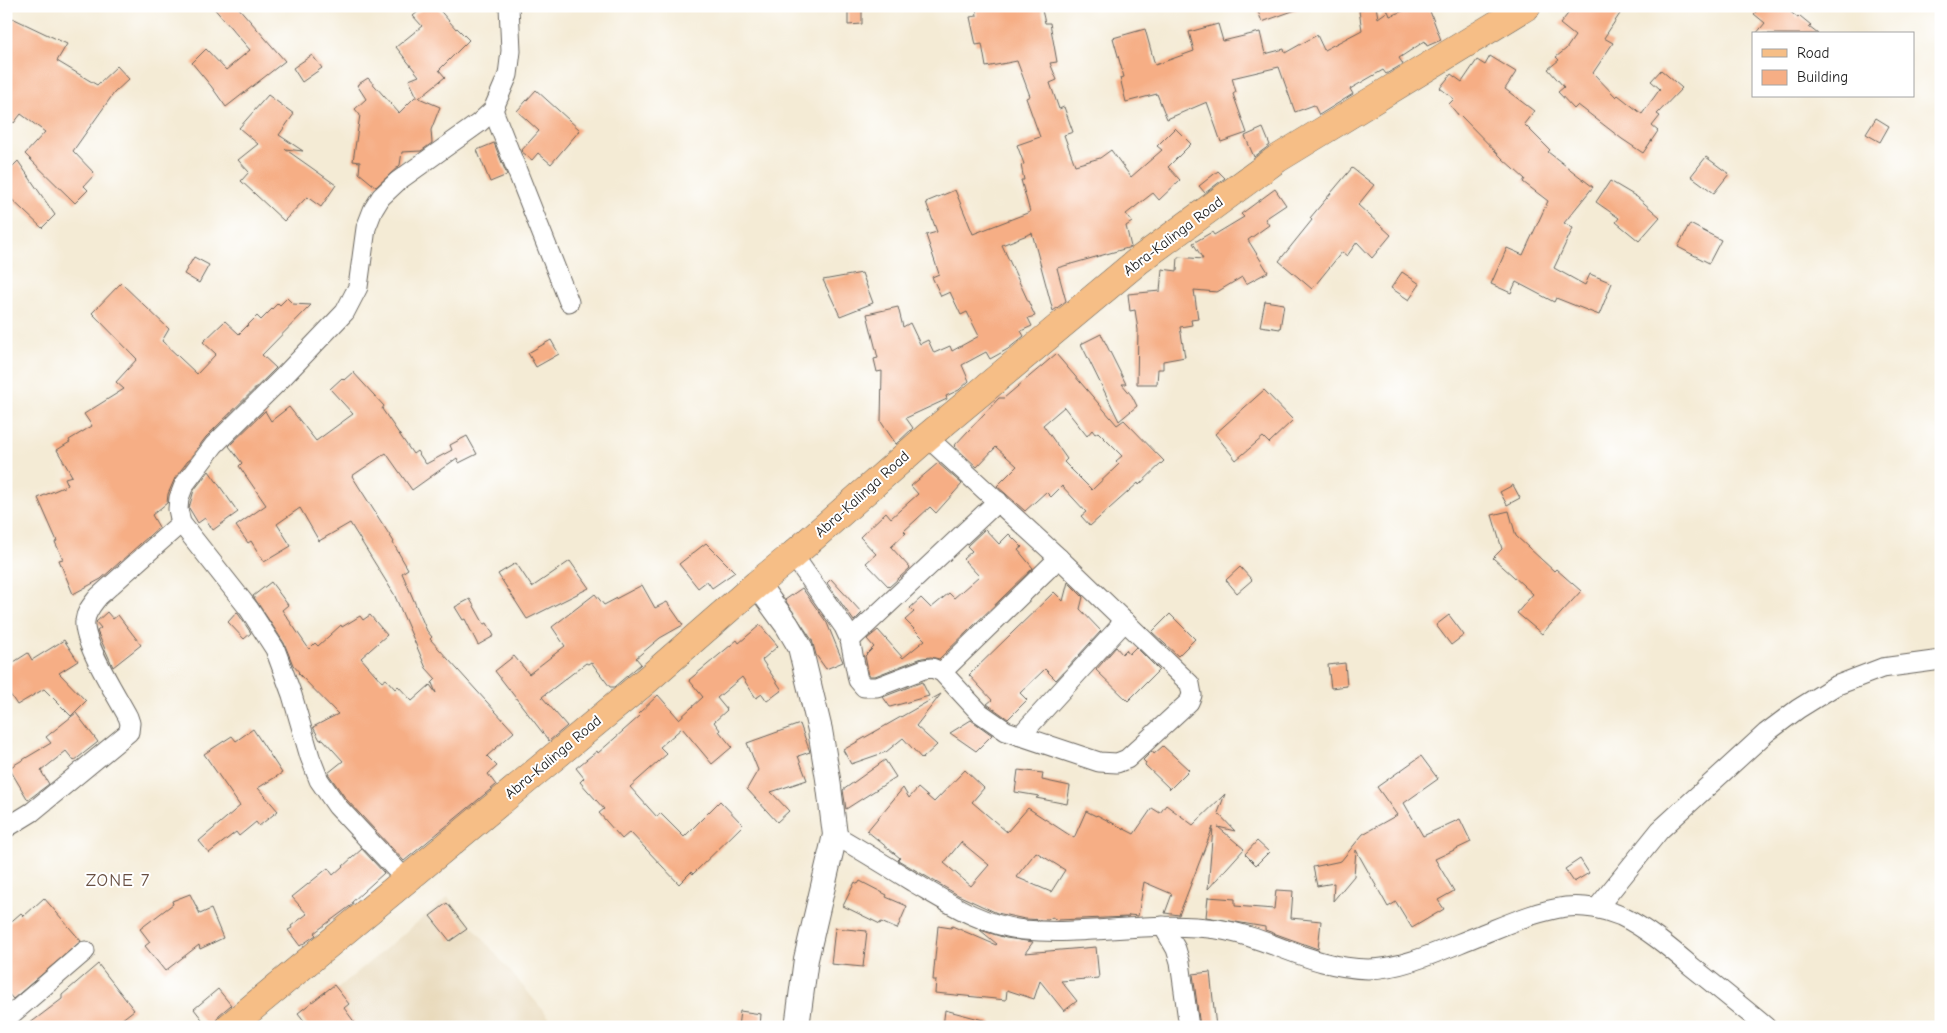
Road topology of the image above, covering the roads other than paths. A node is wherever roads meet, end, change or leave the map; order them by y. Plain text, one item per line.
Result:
1 (509, 6) edge
2 (1527, 6) edge
3 (493, 110) junction
4 (569, 302) dead end
5 (927, 437) junction
6 (998, 501) junction
7 (181, 523) junction
8 (793, 555) junction
9 (1059, 558) junction
10 (757, 584) junction
11 (1125, 621) junction
12 (850, 640) junction
13 (1941, 660) edge
14 (942, 672) junction
15 (1020, 736) junction
16 (6, 828) edge
17 (835, 835) junction
18 (406, 880) junction
19 (1596, 908) junction
20 (1163, 926) junction
21 (85, 950) dead end
22 (6, 1019) edge
23 (229, 1027) edge
24 (797, 1027) edge
25 (1189, 1027) edge
26 (1766, 1027) edge

1 - 3 street
2 - 5 main road, Abra-Kalinga Road
3 - 4 street
3 - 7 street
5 - 6 street
5 - 8 main road, Abra-Kalinga Road
6 - 9 street
6 - 12 street
7 - 16 street
7 - 18 street
8 - 10 main road, Abra-Kalinga Road
8 - 12 street
9 - 11 street
9 - 14 street
10 - 17 street
10 - 18 main road, Abra-Kalinga Road
11 - 15 street
11 - 15 street
12 - 14 street
13 - 19 street
14 - 15 street
17 - 20 street
17 - 24 street
18 - 23 main road, Abra-Kalinga Road
19 - 20 street
19 - 26 street
20 - 25 street
21 - 22 street

